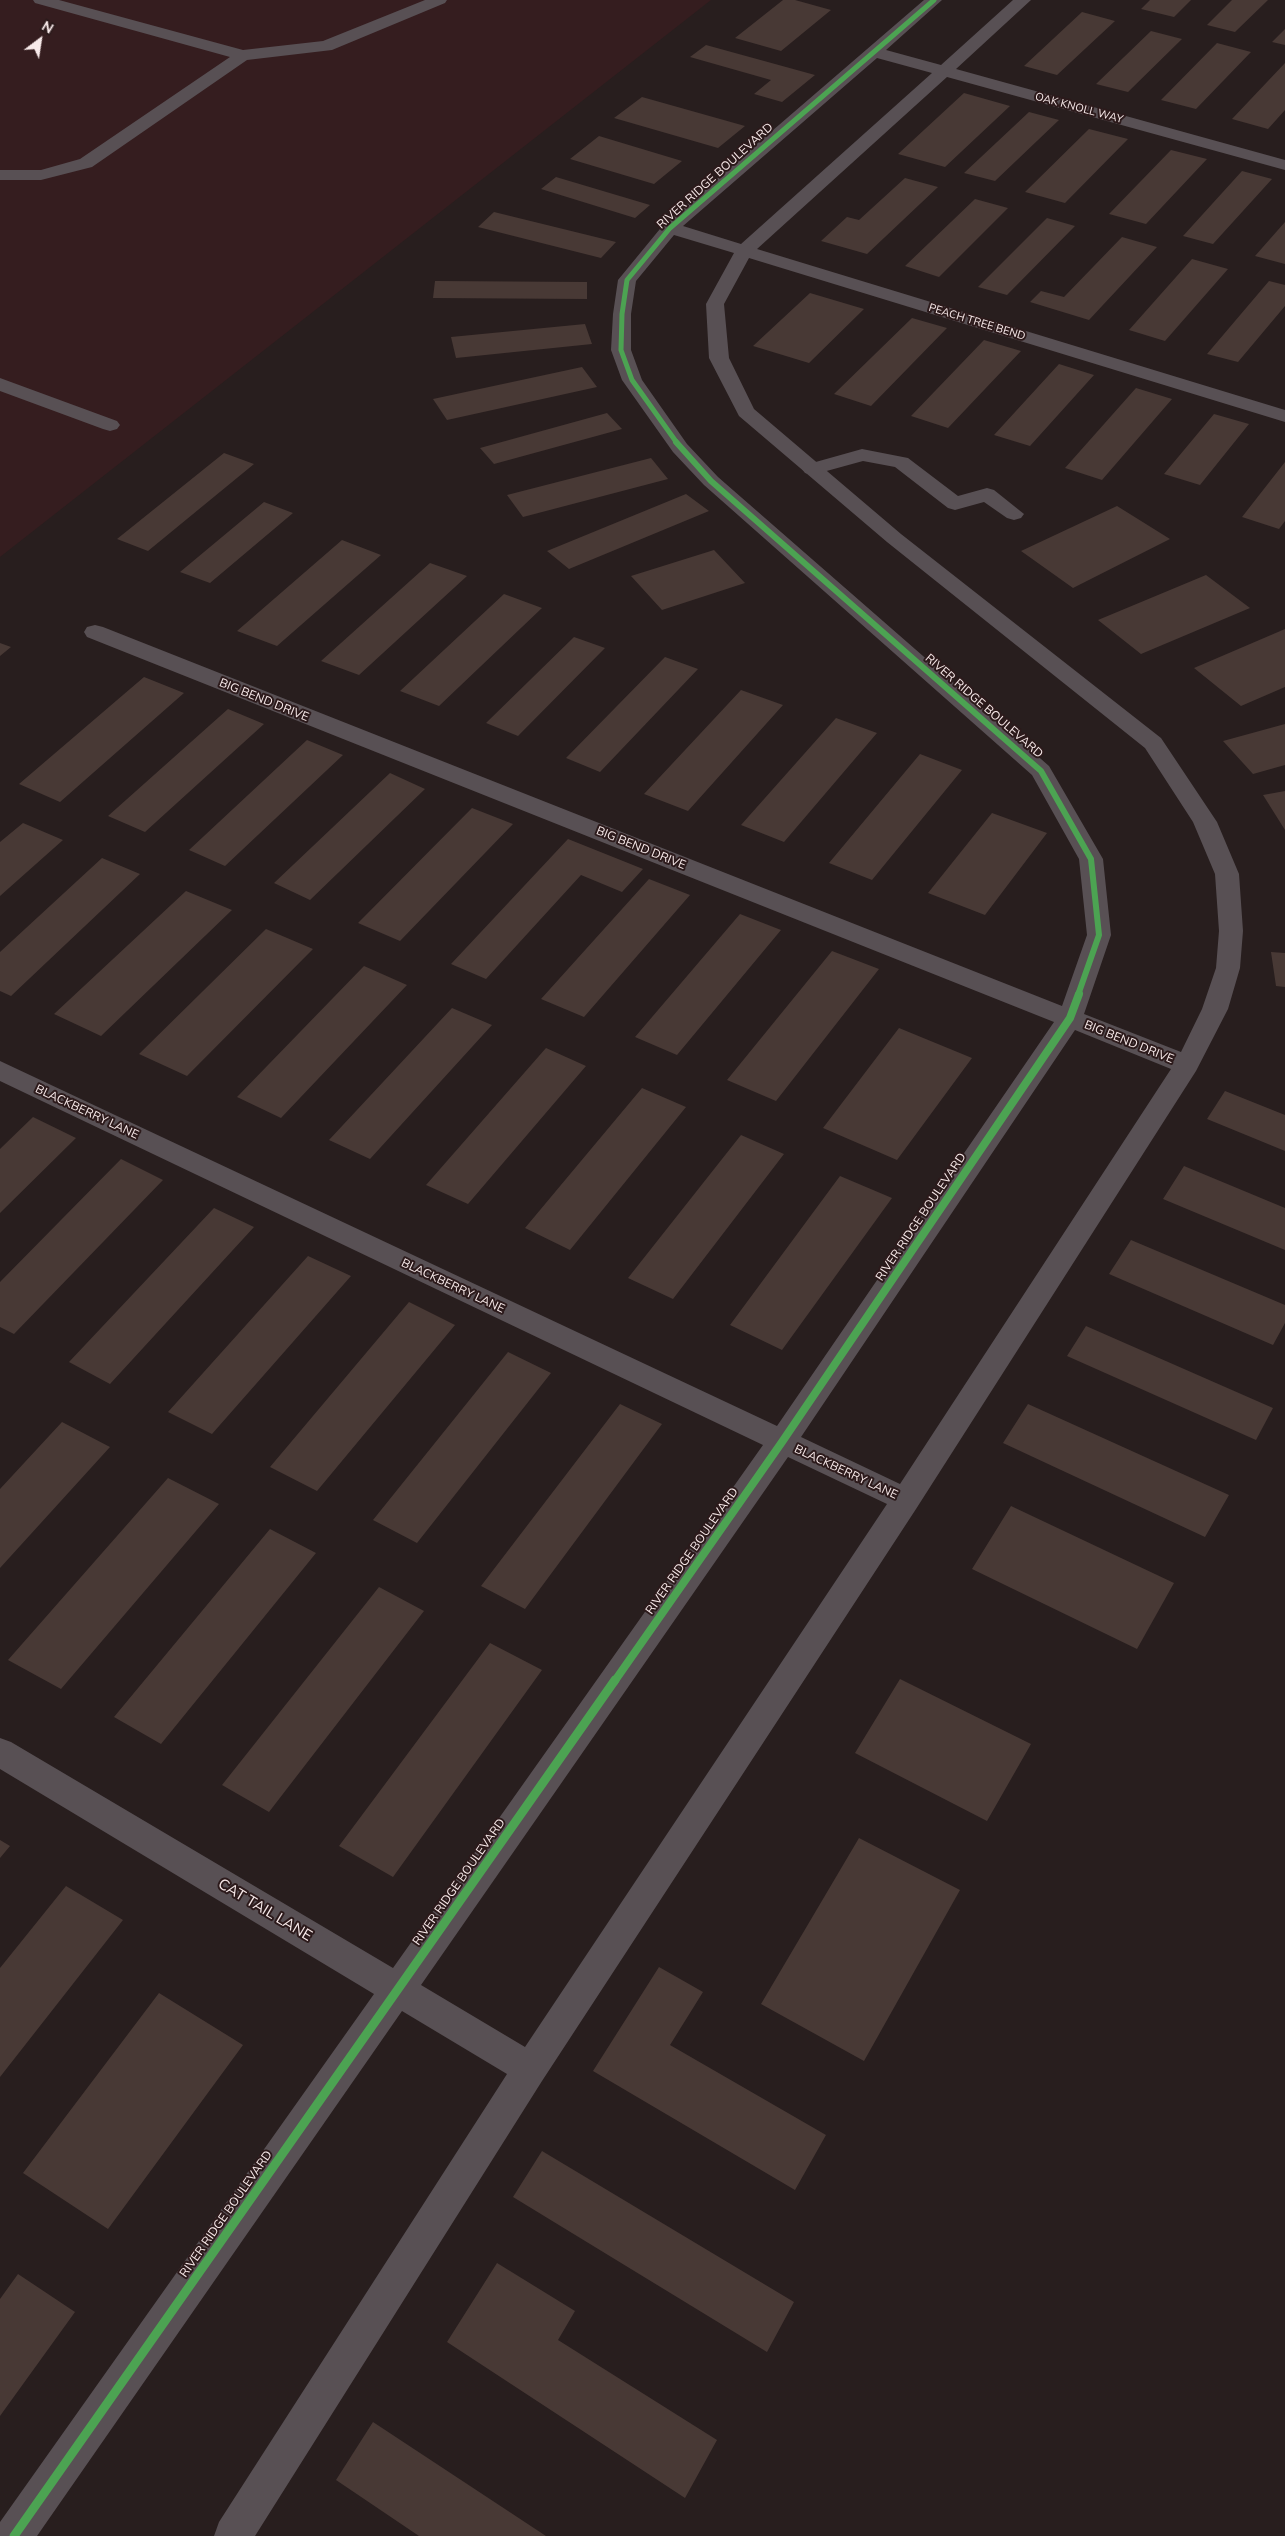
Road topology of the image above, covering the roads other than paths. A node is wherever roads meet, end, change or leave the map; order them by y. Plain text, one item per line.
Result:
1 (42, 0) edge
2 (439, 0) edge
3 (934, 0) edge
4 (1022, 0) edge
5 (874, 52) junction
6 (243, 55) junction
7 (944, 71) junction
8 (1285, 165) edge
9 (0, 175) edge
10 (670, 228) junction
11 (744, 251) junction
12 (0, 384) edge
13 (1285, 416) edge
14 (110, 425) dead end
15 (812, 469) junction
16 (1014, 514) dead end
17 (95, 632) dead end
18 (1070, 1018) junction
19 (1187, 1065) junction
20 (0, 1070) edge
21 (782, 1442) junction
22 (906, 1500) junction
23 (0, 1752) edge
24 (397, 1989) junction
25 (530, 2069) junction
26 (14, 2536) edge
27 (232, 2536) edge

1 - 6 street
2 - 6 street
3 - 5 street, RIVER RIDGE BOULEVARD
4 - 7 street
5 - 7 street, OAK KNOLL WAY
5 - 10 street, RIVER RIDGE BOULEVARD
6 - 9 street
7 - 8 street, OAK KNOLL WAY
7 - 11 street
10 - 11 street, PEACH TREE BEND
10 - 18 street, RIVER RIDGE BOULEVARD
11 - 13 street, PEACH TREE BEND
11 - 15 street
12 - 14 street
15 - 16 street
15 - 19 street
17 - 18 street, BIG BEND DRIVE
18 - 19 street, BIG BEND DRIVE
18 - 21 street, RIVER RIDGE BOULEVARD
19 - 22 street
20 - 21 street, BLACKBERRY LANE
21 - 22 street, BLACKBERRY LANE
21 - 24 street, RIVER RIDGE BOULEVARD
22 - 25 street
23 - 24 street, CAT TAIL LANE
24 - 25 street, CAT TAIL LANE
24 - 26 street, RIVER RIDGE BOULEVARD
25 - 27 street

